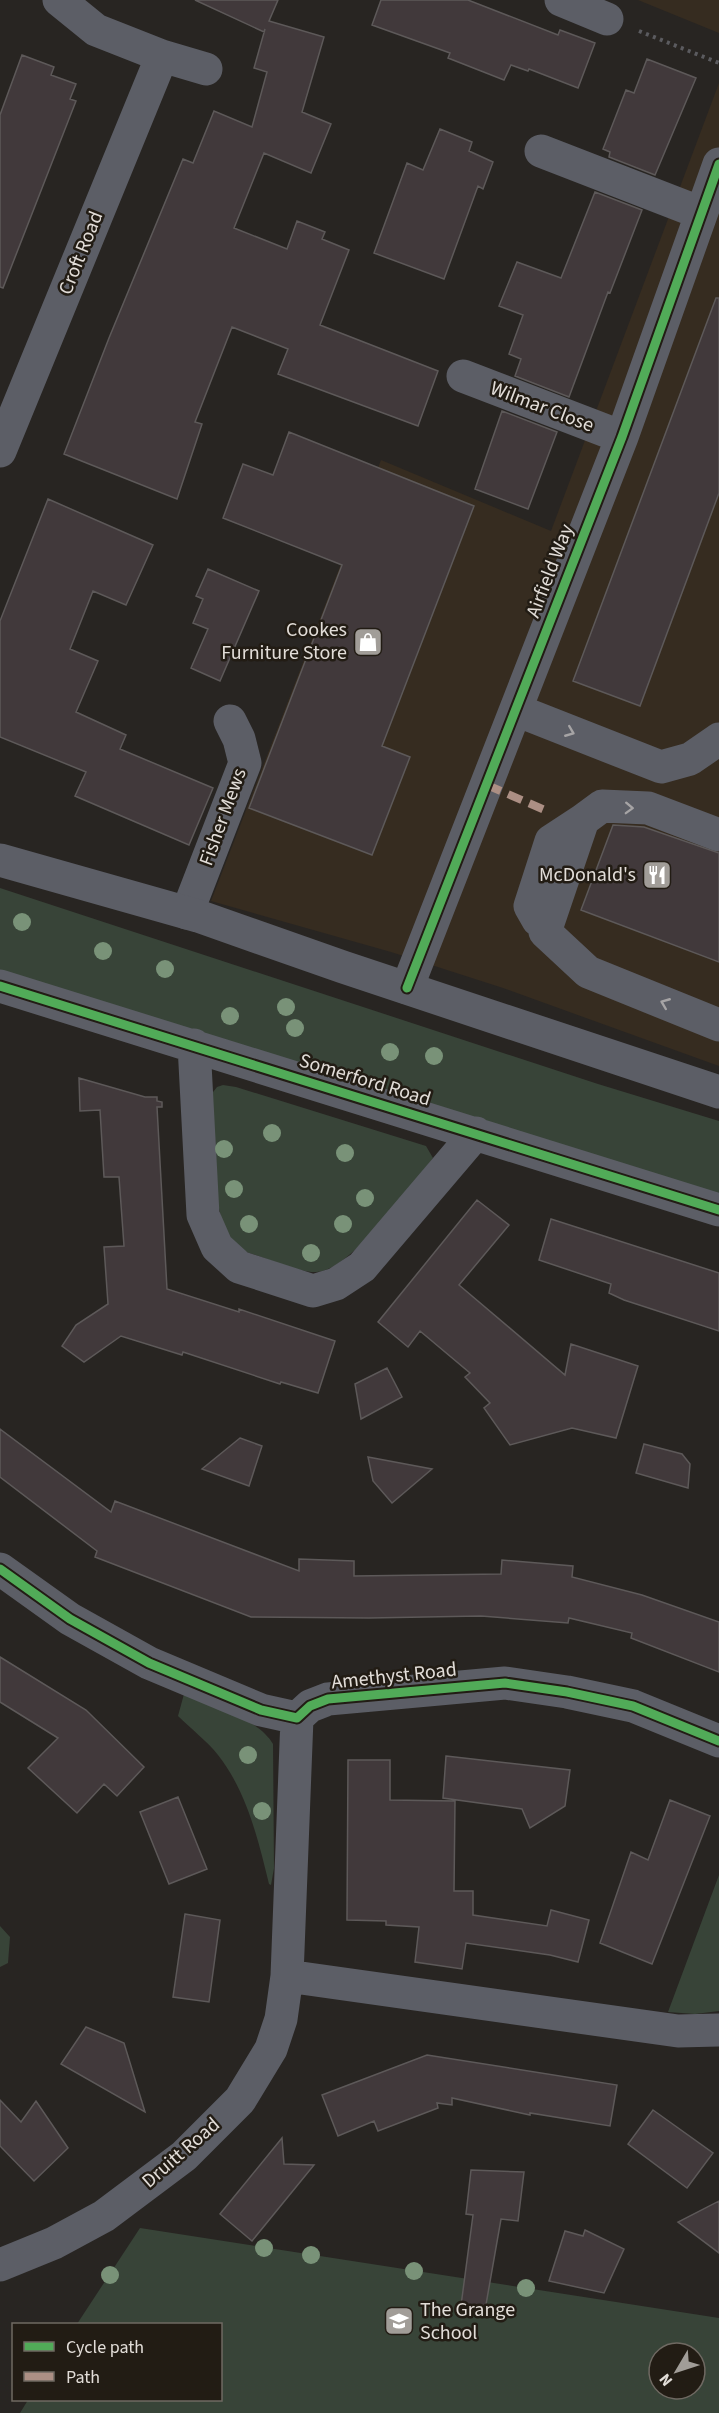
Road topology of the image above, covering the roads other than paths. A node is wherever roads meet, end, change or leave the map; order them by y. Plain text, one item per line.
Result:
1 (58, 0) edge
2 (561, 0) edge
3 (607, 19) road end
4 (162, 56) junction
5 (206, 69) dead end
6 (542, 151) dead end
7 (719, 164) edge
8 (701, 213) junction
9 (463, 376) dead end
10 (622, 437) junction
11 (0, 451) edge
12 (516, 710) junction
13 (230, 721) dead end
14 (719, 739) edge
15 (719, 835) edge
16 (0, 860) edge
17 (187, 913) junction
18 (0, 986) edge
19 (407, 988) junction
20 (719, 1025) edge
21 (194, 1045) junction
22 (719, 1092) edge
23 (476, 1133) junction
24 (719, 1210) edge
25 (0, 1569) edge
26 (297, 1718) junction
27 (719, 1740) edge
28 (287, 1976) junction
29 (719, 2031) edge
30 (0, 2265) edge

1 - 4 street
2 - 3 street
4 - 5 street
4 - 11 street, Croft Road
6 - 8 street
7 - 8 street, Airfield Way
8 - 10 street, Airfield Way
9 - 10 street, Wilmar Close
10 - 12 street, Airfield Way
12 -> 14 street
12 - 19 street, Airfield Way
13 - 17 street, Fisher Mews
20 -> 15 street
16 - 17 street
17 - 19 street
18 - 21 street, Somerford Road
19 - 22 street
21 - 23 street, Somerford Road
21 - 23 street
23 - 24 street, Somerford Road
25 - 26 street
26 - 27 street, Amethyst Road
26 - 28 street, Druitt Road
28 - 29 street
28 - 30 street, Druitt Road

